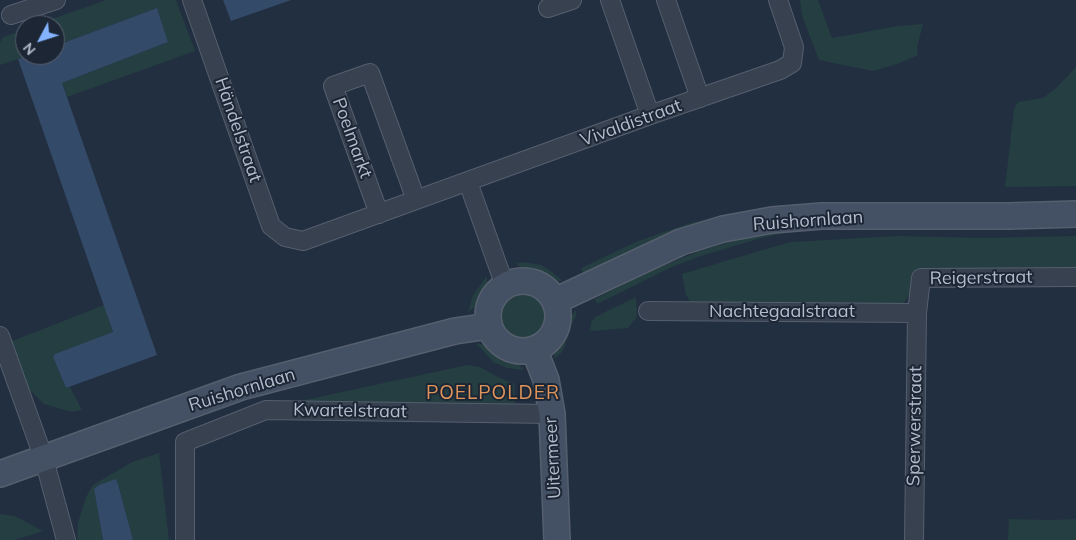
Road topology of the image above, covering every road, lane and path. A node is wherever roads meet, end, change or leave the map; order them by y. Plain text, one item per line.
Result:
1 (56, 0) edge
2 (192, 0) edge
3 (572, 0) edge
4 (610, 0) edge
5 (666, 0) edge
6 (778, 0) edge
7 (548, 8) dead end
8 (11, 15) dead end
9 (700, 98) junction
10 (650, 115) junction
11 (468, 182) junction
12 (416, 200) junction
13 (379, 214) junction
14 (1076, 214) edge
15 (304, 241) joint
16 (1076, 277) edge
17 (505, 286) junction
18 (555, 301) junction
19 (648, 311) dead end
20 (917, 313) junction
21 (489, 326) junction
22 (0, 336) edge
23 (534, 349) junction
24 (552, 414) junction
25 (44, 459) junction
26 (0, 474) edge
27 (66, 540) edge
28 (185, 540) edge
29 (557, 540) edge
30 (914, 540) edge

1 - 8 street
2 - 15 street, Händelstraat
3 - 7 street
4 - 10 street
5 - 9 street
6 - 9 street, Vivaldistraat
9 - 10 street, Vivaldistraat
10 - 11 street, Vivaldistraat
11 - 12 street, Vivaldistraat
11 - 17 street
12 - 13 street, Vivaldistraat
12 - 13 street, Poelmarkt
13 - 15 street, Vivaldistraat
14 - 18 main road, Ruishornlaan
16 - 20 street, Reigerstraat
17 - 18 main road
17 - 21 main road
18 - 23 main road
19 - 20 street, Nachtegaalstraat
20 - 30 street, Sperwerstraat
21 - 23 main road
21 - 25 main road, Ruishornlaan
22 - 25 street
23 - 24 main road, Uitermeer
24 - 28 street, Kwartelstraat
24 - 29 main road, Uitermeer
25 - 26 main road, Ruishornlaan
25 - 27 street

